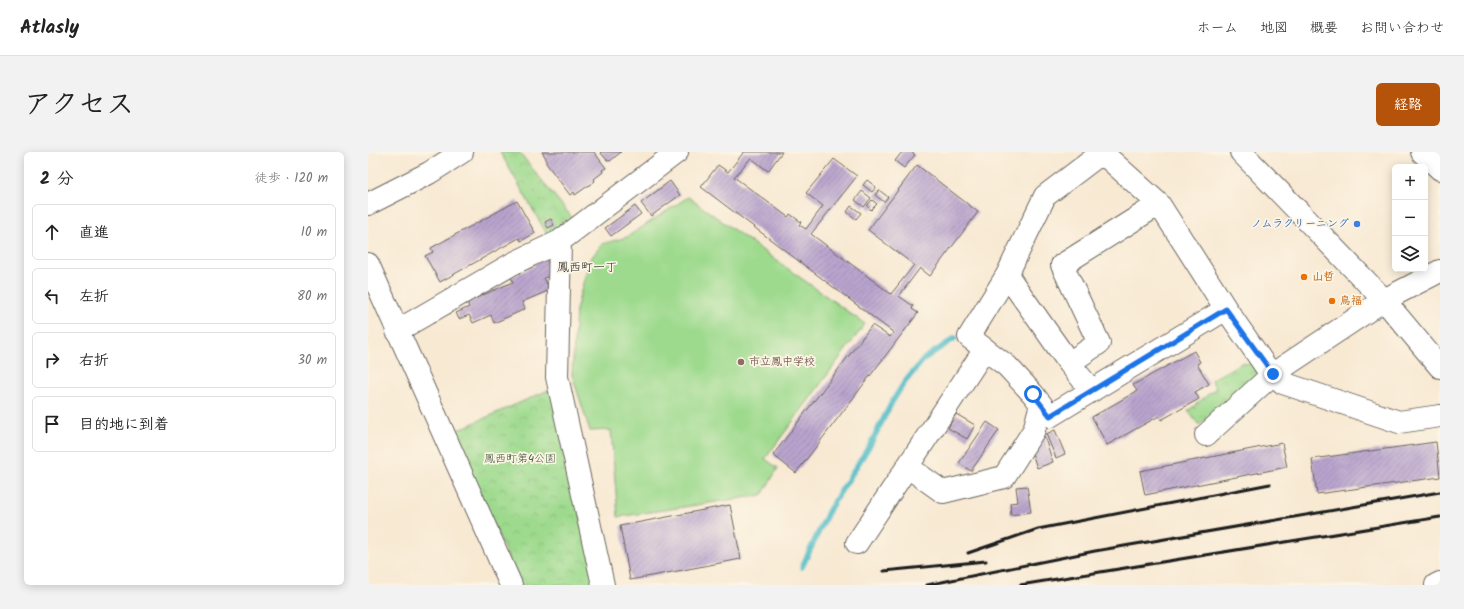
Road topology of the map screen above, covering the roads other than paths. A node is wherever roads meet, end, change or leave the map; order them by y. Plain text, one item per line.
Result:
1 (462, 152) edge
2 (677, 152) edge
3 (1241, 152) edge
4 (1422, 152) edge
5 (1098, 153) edge
6 (1440, 169) edge
7 (368, 204) edge
8 (1160, 204) junction
9 (560, 241) junction
10 (368, 264) edge
11 (1440, 271) edge
12 (1006, 275) junction
13 (1384, 300) junction
14 (1226, 309) junction
15 (397, 331) junction
16 (984, 349) junction
17 (1069, 363) junction
18 (1440, 368) edge
19 (1273, 374) junction
20 (1092, 391) junction
21 (1041, 404) junction
22 (1440, 416) edge
23 (1206, 435) dead end
24 (908, 467) junction
25 (857, 544) dead end
26 (1440, 583) edge
27 (511, 585) edge
28 (603, 585) edge
29 (1436, 585) edge

1 - 7 street
2 - 9 street
3 - 13 street
4 - 6 street
5 - 8 street
5 - 12 street
8 - 14 street
8 - 17 street
9 - 15 street
9 - 28 street
10 - 15 street
11 - 13 street
12 - 16 street
12 - 17 street
13 - 18 street
13 - 19 street
14 - 19 street
14 - 20 street
15 - 27 street
16 - 21 street
16 - 24 street
17 - 20 street
19 - 22 street
19 - 23 street
20 - 21 street
21 - 24 street
24 - 25 street
26 - 29 street

